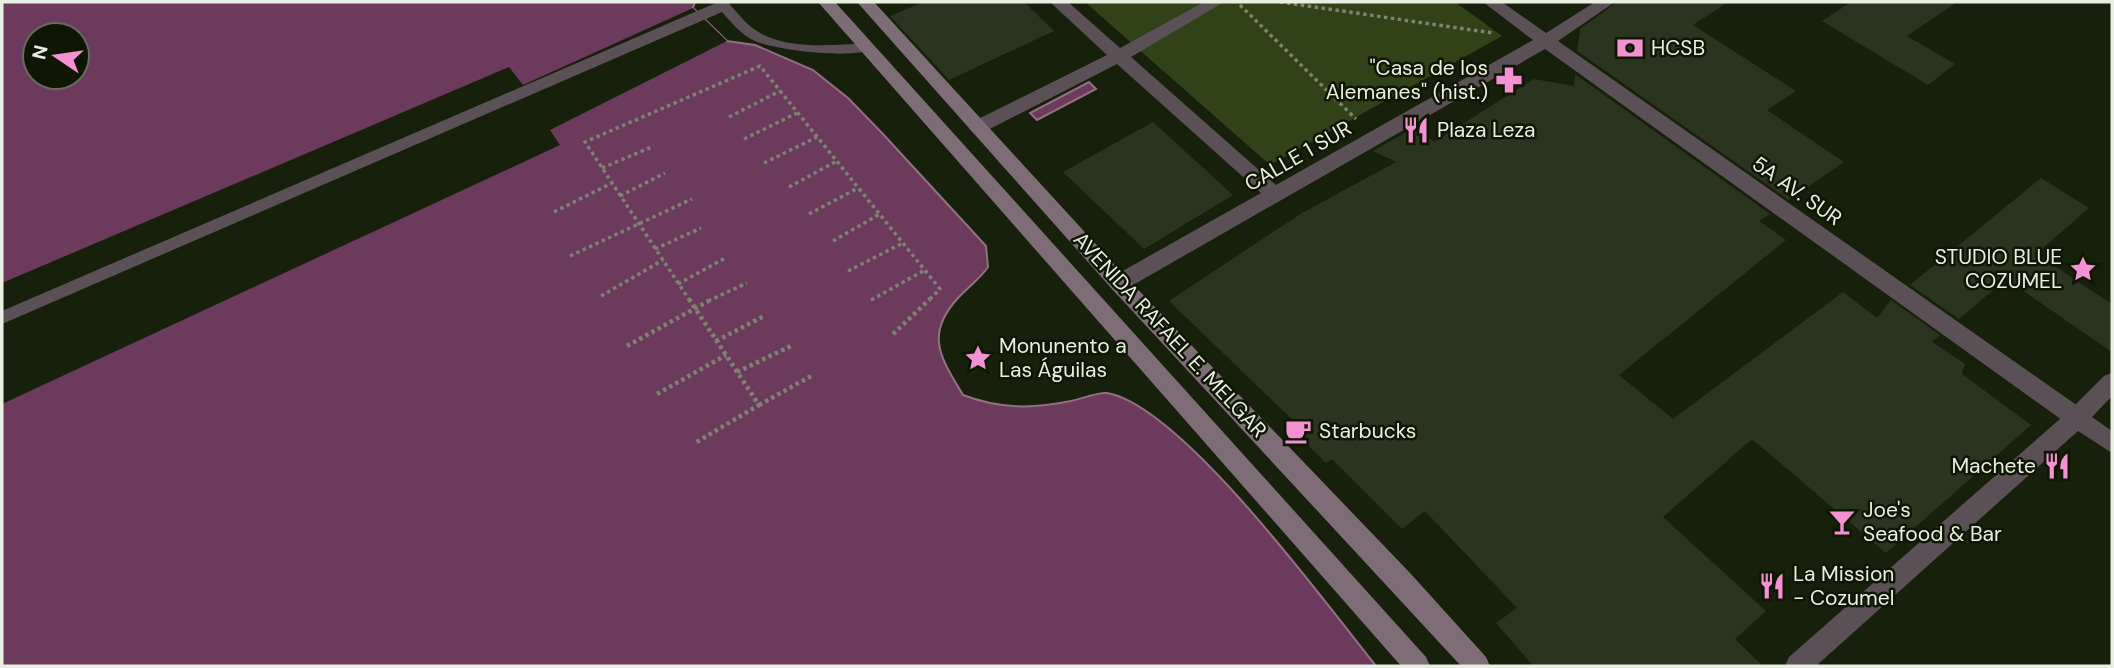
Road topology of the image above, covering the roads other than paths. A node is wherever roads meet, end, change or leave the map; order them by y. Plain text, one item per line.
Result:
1 (826, 2) edge
2 (865, 2) edge
3 (1058, 2) edge
4 (1216, 2) edge
5 (1491, 2) edge
6 (1607, 2) edge
7 (724, 4) edge
8 (1545, 41) junction
9 (867, 47) junction
10 (1119, 56) junction
11 (978, 127) junction
12 (1275, 195) junction
13 (1119, 283) junction
14 (2, 318) edge
15 (2112, 382) edge
16 (2077, 418) junction
17 (2112, 443) edge
18 (1418, 666) edge
19 (1477, 666) edge
20 (1798, 666) edge

1 - 9 main road, AVENIDA RAFAEL E. MELGAR
2 - 11 main road, AVENIDA RAFAEL E. MELGAR
3 - 10 street
4 - 10 street
5 - 8 street, 5A AV. SUR
6 - 8 street, CALLE 1 SUR
7 - 9 lane
7 - 14 lane
8 - 12 street, CALLE 1 SUR
8 - 16 street, 5A AV. SUR
9 - 18 main road, AVENIDA RAFAEL E. MELGAR
10 - 11 street
10 - 12 street
11 - 13 main road, AVENIDA RAFAEL E. MELGAR
12 - 13 street, CALLE 1 SUR
13 - 19 main road, AVENIDA RAFAEL E. MELGAR
15 - 16 street
16 - 17 street, 5A AV. SUR
16 - 20 street

